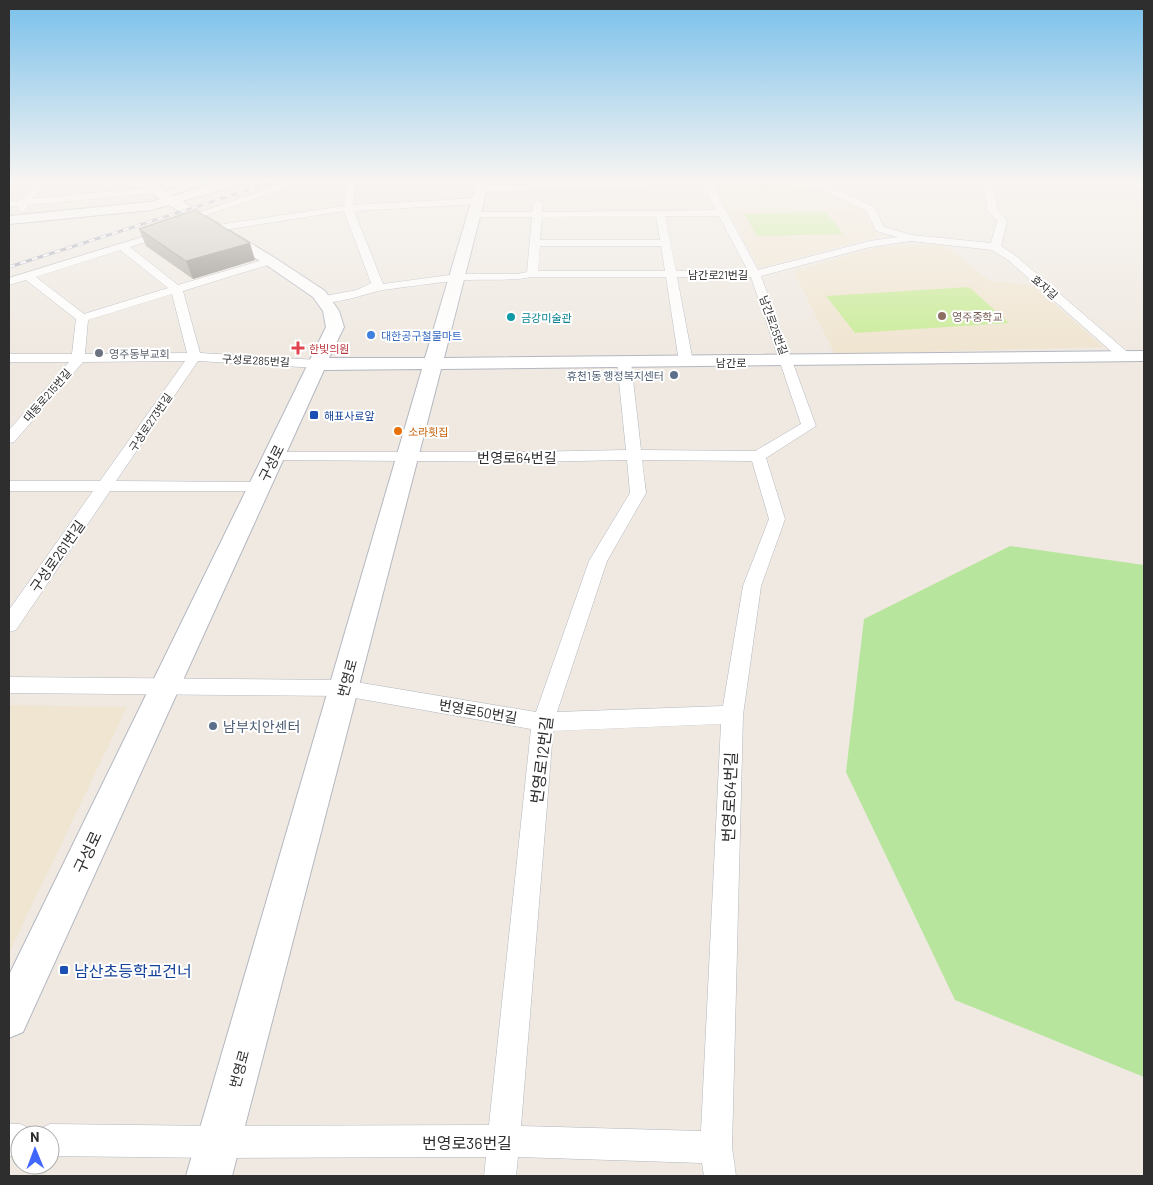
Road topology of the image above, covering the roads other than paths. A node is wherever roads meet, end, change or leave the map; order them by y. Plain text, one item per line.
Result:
1 (156, 237) edge
2 (226, 237) edge
3 (359, 237) edge
4 (467, 237) edge
5 (535, 237) edge
6 (664, 237) edge
7 (736, 237) edge
8 (998, 237) edge
9 (911, 238) joint
10 (535, 243) junction
11 (665, 243) junction
12 (995, 247) junction
13 (124, 248) junction
14 (270, 260) junction
15 (532, 274) junction
16 (671, 274) junction
17 (755, 274) junction
18 (26, 276) junction
19 (457, 277) junction
20 (9, 282) edge
21 (375, 288) junction
22 (178, 290) junction
23 (323, 299) junction
24 (82, 318) junction
25 (1125, 356) junction
26 (1144, 356) edge
27 (194, 357) junction
28 (9, 358) edge
29 (78, 359) junction
30 (787, 361) junction
31 (624, 362) junction
32 (686, 362) junction
33 (433, 363) junction
34 (318, 364) junction
35 (9, 439) edge
36 (275, 455) junction
37 (632, 455) junction
38 (408, 456) junction
39 (758, 456) junction
40 (9, 486) edge
41 (106, 487) junction
42 (258, 488) junction
43 (9, 625) edge
44 (9, 685) edge
45 (165, 686) junction
46 (344, 688) junction
47 (732, 715) junction
48 (543, 722) junction
49 (9, 1018) edge
50 (60, 1140) edge
51 (219, 1142) junction
52 (502, 1142) junction
53 (718, 1161) edge
54 (210, 1176) edge
55 (500, 1176) edge

1 - 13 street
2 - 14 main road, 구성로
3 - 21 street
4 - 19 main road, 번영로
5 - 10 street
6 - 11 street, 남간로21번길
7 - 17 street, 남간로25번길
8 - 12 street
9 - 12 street, 효자길
9 - 17 street, 남간로21번길
10 - 11 street
10 - 15 street
11 - 16 street, 남간로21번길
12 - 25 street, 효자길
13 - 18 street
13 - 22 street
14 - 22 street
14 - 23 main road, 구성로
15 - 16 street, 남간로21번길
15 - 19 street, 남간로21번길
16 - 17 street, 남간로21번길
16 - 32 street, 남간로21번길
17 - 30 street, 남간로25번길
18 - 20 street
18 - 24 street
19 - 21 street, 남간로21번길
19 - 33 main road, 번영로
21 - 23 street, 남간로21번길
22 - 24 street
22 - 27 street
23 - 34 main road, 구성로
24 - 29 street, 대동로215번길
25 - 26 main road, 남간로
25 - 30 main road, 남간로
27 - 29 street, 구성로285번길
27 - 34 street, 구성로285번길
27 - 41 street, 구성로273번길
28 - 29 street, 구성로285번길
29 - 35 street, 대동로215번길
30 - 32 main road, 남간로
30 - 39 street
31 - 32 main road, 남간로
31 - 33 main road, 남간로
31 - 37 street, 번영로12번길
33 - 34 main road, 남간로
33 - 38 main road, 번영로
34 - 36 main road, 구성로
36 - 38 street, 번영로64번길
36 - 42 main road, 구성로
37 - 38 street, 번영로64번길
37 - 39 street, 번영로64번길
37 - 48 street, 번영로12번길
38 - 46 main road, 번영로
39 - 47 street, 번영로64번길
40 - 41 street
41 - 42 street
41 - 43 street, 구성로261번길
42 - 45 main road, 구성로
44 - 45 street
45 - 46 street
45 - 49 main road, 구성로
46 - 48 street, 번영로50번길
46 - 51 main road, 번영로
47 - 48 street, 번영로50번길
47 - 53 street, 번영로64번길
48 - 52 street, 번영로12번길
50 - 51 street, 번영로36번길
51 - 52 street, 번영로36번길
51 - 54 main road, 번영로
52 - 53 street, 번영로36번길
52 - 55 street, 번영로12번길

